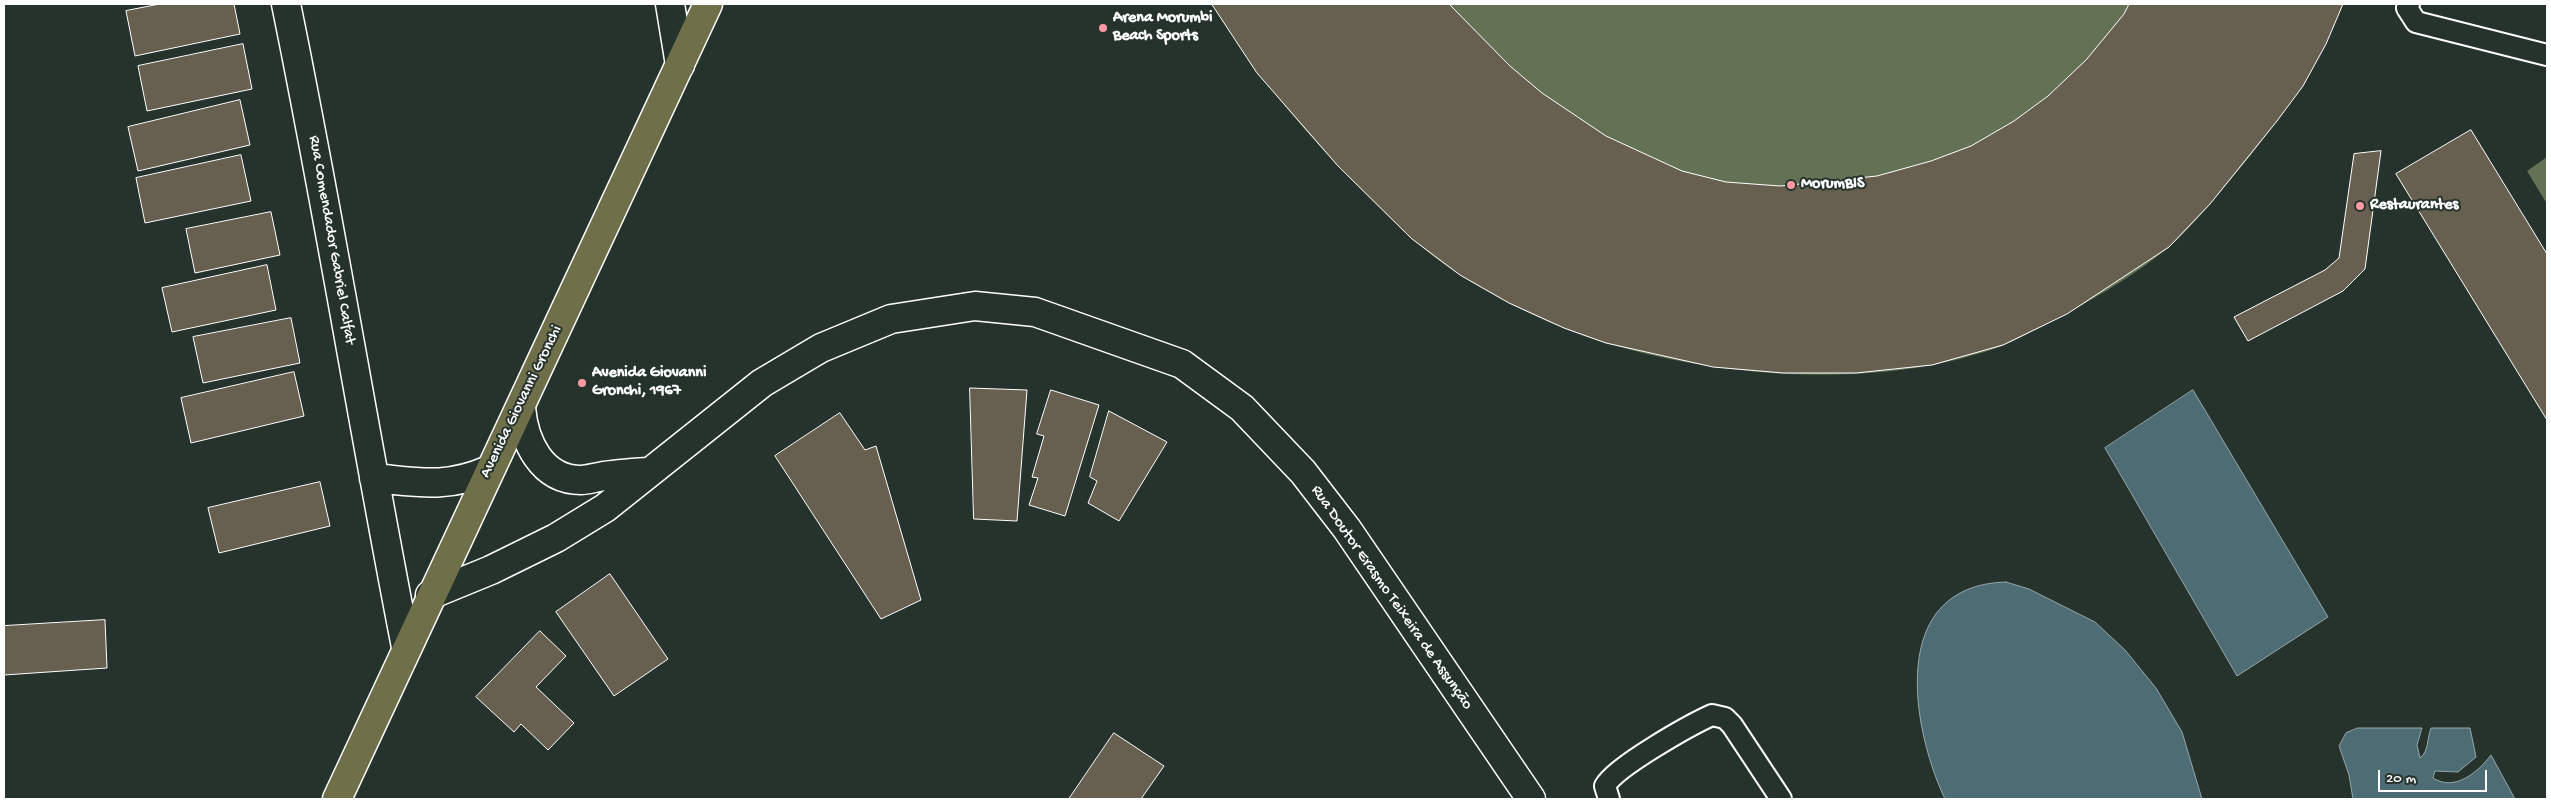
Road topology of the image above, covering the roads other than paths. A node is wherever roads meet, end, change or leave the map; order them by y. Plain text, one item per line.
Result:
1 (286, 4) edge
2 (670, 4) edge
3 (708, 4) edge
4 (2409, 4) edge
5 (2547, 55) edge
6 (680, 65) junction
7 (521, 408) junction
8 (489, 470) junction
9 (649, 472) junction
10 (374, 478) junction
11 (430, 595) junction
12 (406, 647) junction
13 (337, 799) edge
14 (1530, 799) edge
15 (1609, 799) edge
16 (1781, 799) edge

1 - 10 street, Rua Comendador Gabriel Calfat
2 - 6 street
3 - 6 main road, Avenida Giovanni Gronchi
4 - 5 lane
6 - 7 main road, Avenida Giovanni Gronchi
7 - 8 main road, Avenida Giovanni Gronchi
7 - 9 street
8 - 10 street
8 - 11 main road, Avenida Giovanni Gronchi
9 - 11 street, Rua Doutor Erasmo Teixeira de Assunção
9 - 14 street, Rua Doutor Erasmo Teixeira de Assunção
10 - 12 street, Rua Comendador Gabriel Calfat
11 - 12 main road, Avenida Giovanni Gronchi
12 - 13 main road, Avenida Giovanni Gronchi
15 - 16 lane

